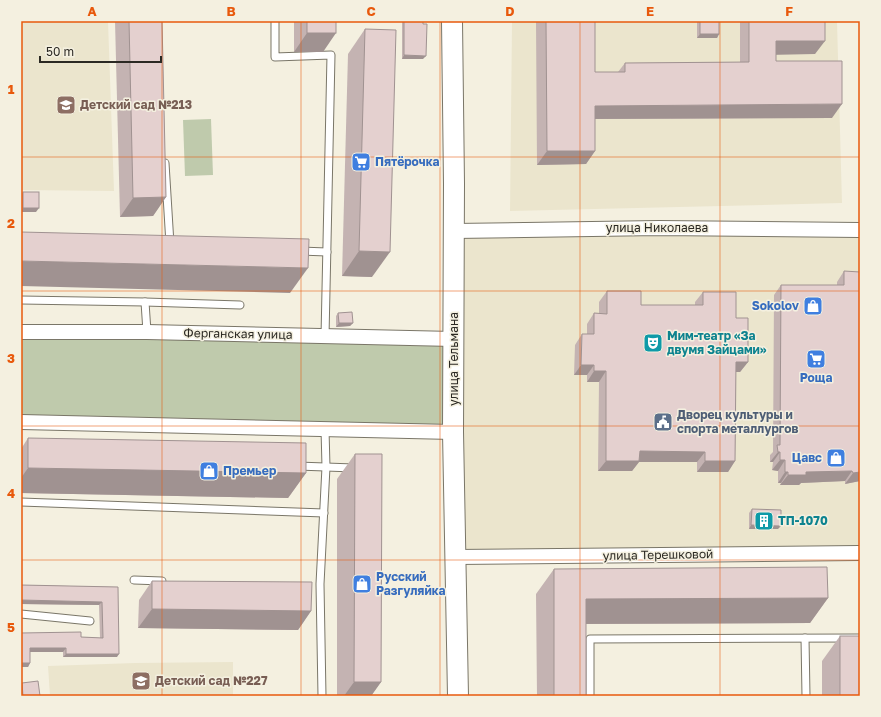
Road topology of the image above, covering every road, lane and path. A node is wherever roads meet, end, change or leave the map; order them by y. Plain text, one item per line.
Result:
1 (275, 21) edge
2 (452, 21) edge
3 (165, 156) edge
4 (860, 230) edge
5 (454, 232) junction
6 (162, 244) edge
7 (170, 244) junction
8 (178, 245) edge
9 (296, 251) edge
10 (327, 252) junction
11 (21, 300) edge
12 (145, 302) junction
13 (240, 305) dead end
14 (21, 332) edge
15 (147, 332) junction
16 (325, 337) junction
17 (454, 339) junction
18 (21, 422) edge
19 (325, 429) junction
20 (454, 432) junction
21 (287, 465) edge
22 (326, 467) junction
23 (364, 468) edge
24 (21, 502) edge
25 (324, 514) junction
26 (860, 553) edge
27 (456, 557) junction
28 (134, 580) dead end
29 (173, 581) edge
30 (21, 614) edge
31 (90, 621) dead end
32 (805, 638) junction
33 (860, 638) edge
34 (322, 696) edge
35 (458, 696) edge
36 (590, 696) edge
37 (806, 696) edge

1 - 10 lane
2 - 5 main road, улица Тельмана
3 - 7 lane
4 - 5 street, улица Николаева
5 - 17 main road, улица Тельмана
6 - 7 lane
7 - 8 lane
9 - 10 lane
10 - 16 lane
11 - 12 lane
12 - 13 lane
12 - 15 lane
14 - 15 street, Ферганская улица
15 - 16 street, Ферганская улица
16 - 17 street, Ферганская улица
17 - 20 main road, улица Тельмана
18 - 19 street
19 - 20 street
19 - 22 lane
20 - 27 main road, улица Тельмана
21 - 22 lane
22 - 23 lane
22 - 25 lane
24 - 25 lane
25 - 34 lane
26 - 27 street, улица Терешковой
27 - 35 main road, улица Тельмана
28 - 29 lane
30 - 31 lane
32 - 33 lane
32 - 36 lane
32 - 37 lane

